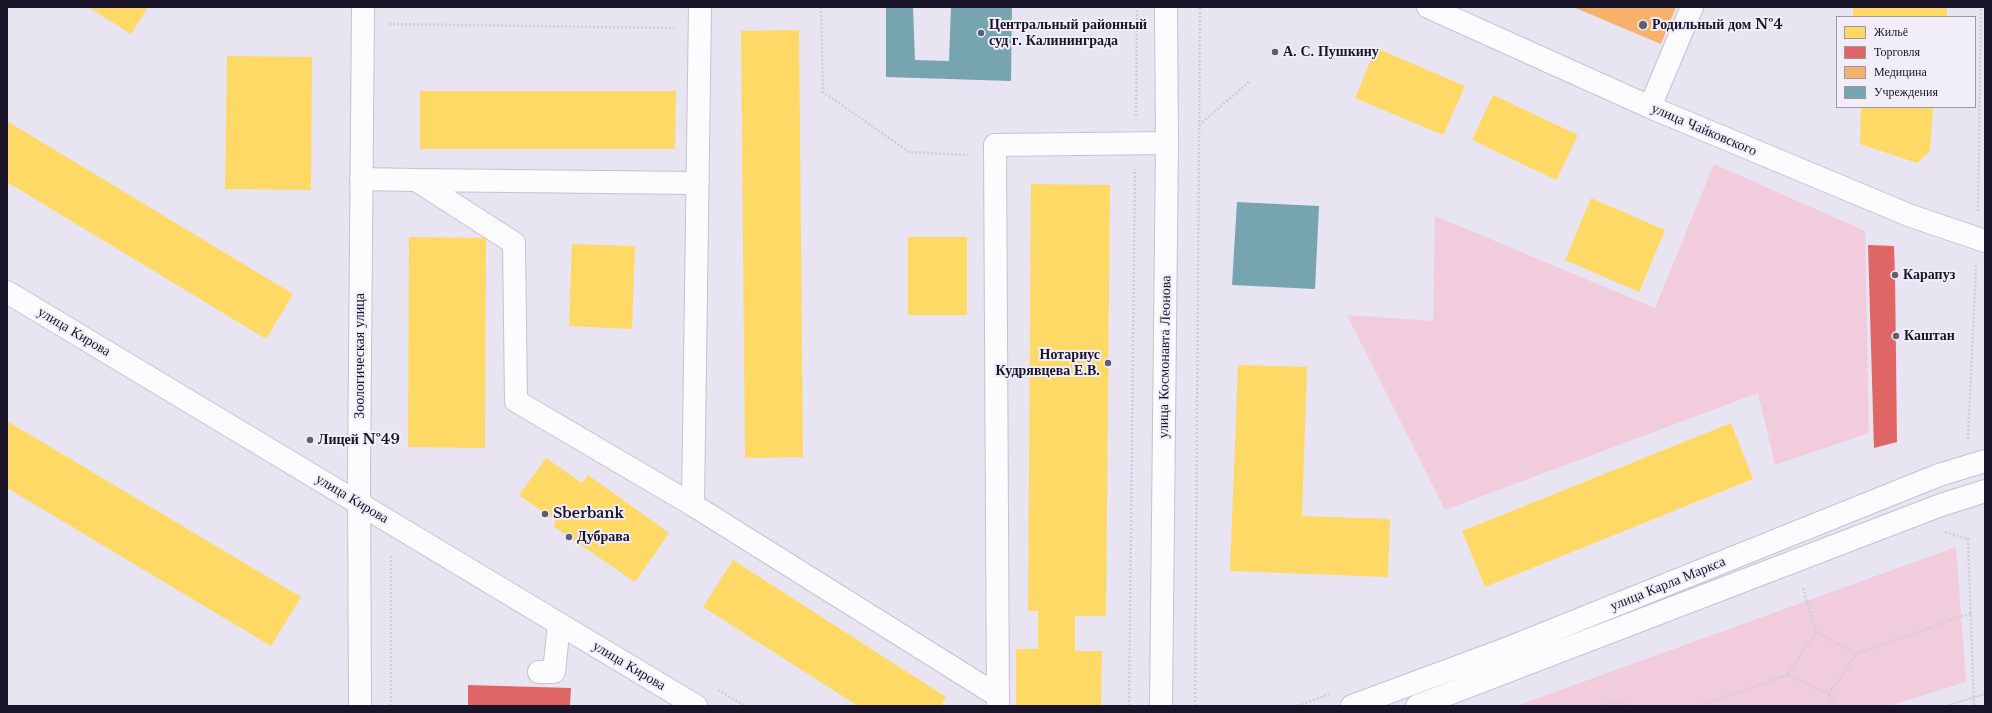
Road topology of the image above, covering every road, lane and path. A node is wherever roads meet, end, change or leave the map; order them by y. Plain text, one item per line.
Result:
1 (363, 7) edge
2 (820, 7) edge
3 (1137, 7) edge
4 (1166, 7) edge
5 (1200, 7) edge
6 (1428, 7) edge
7 (1692, 7) edge
8 (1467, 15) edge
9 (700, 18) edge
10 (387, 24) dead end
11 (1249, 82) dead end
12 (1650, 107) junction
13 (1199, 125) junction
14 (1167, 143) junction
15 (1136, 144) junction
16 (995, 156) junction
17 (361, 179) junction
18 (416, 180) junction
19 (698, 183) junction
20 (1985, 241) edge
21 (7, 292) edge
22 (1985, 461) edge
23 (1985, 491) edge
24 (359, 504) junction
25 (693, 506) junction
26 (1943, 532) dead end
27 (391, 556) dead end
28 (1803, 588) dead end
29 (1971, 613) junction
30 (559, 624) junction
31 (1816, 632) junction
32 (1857, 654) junction
33 (539, 672) dead end
34 (1787, 675) junction
35 (1829, 694) junction
36 (998, 701) edge
37 (360, 706) edge
38 (390, 706) edge
39 (696, 706) edge
40 (1129, 706) edge
41 (1160, 706) edge
42 (1195, 706) edge
43 (1352, 706) edge
44 (1417, 706) edge
45 (1601, 706) edge
46 (1631, 706) edge
47 (1699, 706) edge
48 (1836, 706) edge
49 (1974, 706) edge

1 - 17 main road, Зоологическая улица
2 - 16 path
3 - 15 path
4 - 14 main road, улица Космонавта Леонова
5 - 13 path
6 - 8 main road, улица Чайковского
7 - 12 main road
8 - 12 main road, улица Чайковского
9 - 10 path
9 - 19 main road
11 - 13 path
12 - 20 main road, улица Чайковского
13 - 42 path
14 - 15 main road
14 - 41 main road, улица Космонавта Леонова
15 - 16 main road
15 - 40 path
16 - 36 main road
17 - 18 main road
17 - 24 main road, Зоологическая улица
18 - 19 main road
18 - 25 main road
19 - 25 main road
21 - 24 main road, улица Кирова
22 - 43 main road, улица Карла Маркса
23 - 44 main road, улица Карла Маркса
24 - 30 main road, улица Кирова
24 - 37 main road, Зоологическая улица
25 - 36 main road
26 - 29 path
27 - 38 path
28 - 31 path
29 - 32 path
29 - 49 path
30 - 33 main road
30 - 39 main road, улица Кирова
31 - 32 path
31 - 34 path
32 - 35 path
34 - 35 path
34 - 47 path
35 - 48 path
45 - 46 path

